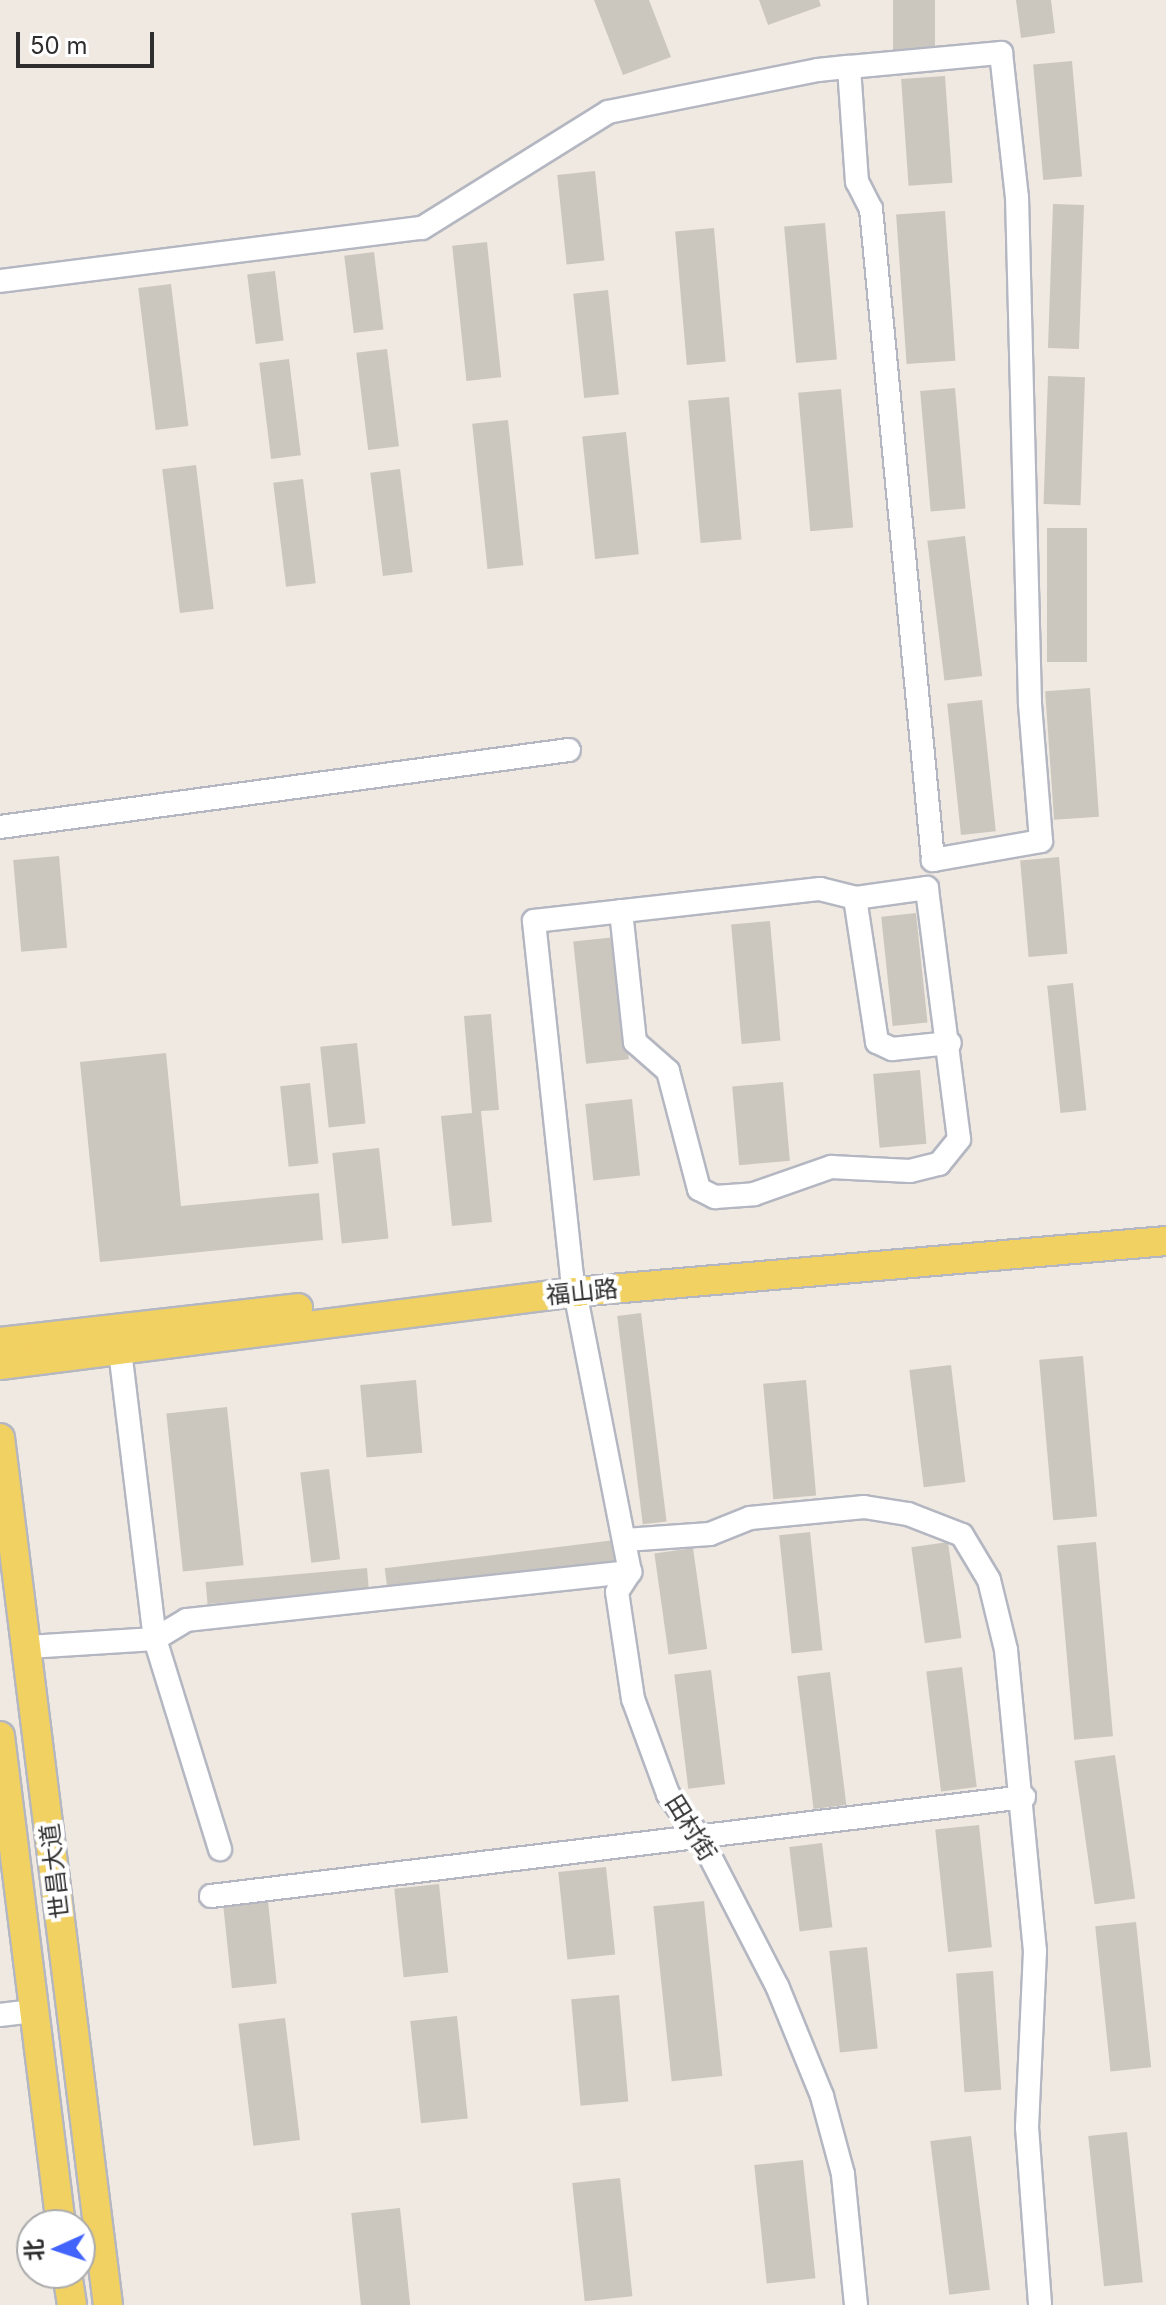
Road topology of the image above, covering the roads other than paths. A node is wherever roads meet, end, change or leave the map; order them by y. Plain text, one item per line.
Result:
1 (849, 67) junction
2 (0, 281) edge
3 (569, 750) dead end
4 (0, 827) edge
5 (855, 898) junction
6 (621, 911) junction
7 (950, 1043) junction
8 (1166, 1221) edge
9 (1166, 1241) edge
10 (574, 1285) junction
11 (118, 1339) junction
12 (0, 1342) edge
13 (0, 1365) edge
14 (0, 1438) edge
15 (625, 1540) junction
16 (630, 1572) junction
17 (155, 1639) junction
18 (28, 1647) junction
19 (0, 1736) edge
20 (1024, 1797) junction
21 (701, 1839) junction
22 (220, 1849) dead end
23 (211, 1896) dead end
24 (33, 2011) junction
25 (0, 2015) edge
26 (59, 2209) edge
27 (108, 2305) edge
28 (856, 2305) edge
29 (1040, 2305) edge

1 - 1 street
1 - 2 street
3 - 4 street
5 - 6 street
5 - 7 street
5 - 7 street
6 - 7 street
6 - 10 street, 田村街
8 - 10 main road
9 - 10 main road, 福山路
10 - 11 main road
10 - 15 street, 田村街
11 - 12 main road
11 - 13 main road
11 - 17 street
14 - 18 main road, 世昌大道
15 - 16 street, 田村街
15 - 20 street
16 - 17 street
16 - 21 street, 田村街
17 - 18 street
17 - 22 street
18 - 27 main road, 世昌大道
19 - 24 main road, 世昌大道
20 - 21 street
20 - 29 street
21 - 23 street
21 - 28 street, 田村街
24 - 25 street
24 - 26 main road, 世昌大道

